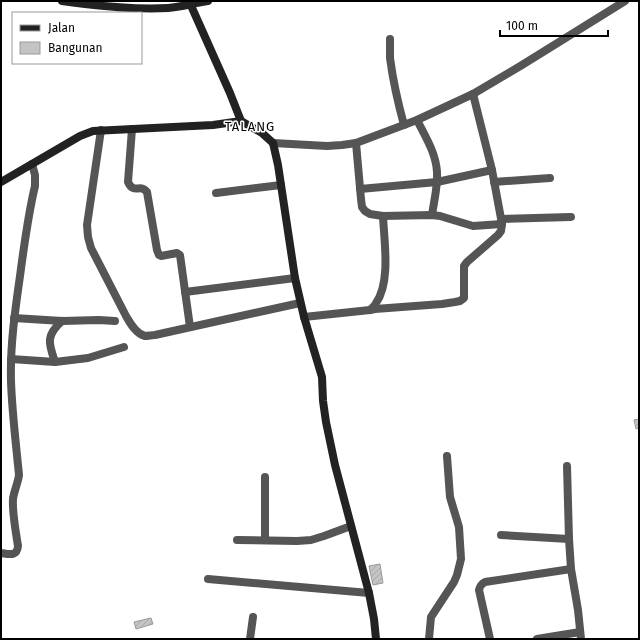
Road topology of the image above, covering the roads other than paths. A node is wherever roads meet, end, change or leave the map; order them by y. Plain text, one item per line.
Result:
1 (62, 1) edge
2 (208, 1) edge
3 (625, 1) edge
4 (190, 2) edge
5 (390, 39) dead end
6 (473, 94) junction
7 (417, 120) junction
8 (241, 121) junction
9 (404, 125) junction
10 (132, 129) junction
11 (101, 130) junction
12 (273, 143) junction
13 (356, 143) junction
14 (32, 164) junction
15 (492, 170) junction
16 (550, 178) dead end
17 (1, 182) edge
18 (437, 182) junction
19 (494, 182) junction
20 (281, 185) junction
21 (360, 189) junction
22 (216, 193) dead end
23 (432, 215) junction
24 (383, 216) junction
25 (571, 218) dead end
26 (501, 222) junction
27 (295, 278) junction
28 (185, 292) junction
29 (300, 303) junction
30 (370, 310) junction
31 (304, 317) junction
32 (14, 318) junction
33 (62, 321) junction
34 (115, 321) dead end
35 (190, 327) junction
36 (124, 347) dead end
37 (11, 359) junction
38 (55, 362) junction
39 (447, 456) dead end
40 (567, 466) dead end
41 (265, 477) dead end
42 (351, 526) junction
43 (500, 535) dead end
44 (569, 539) junction
45 (237, 540) dead end
46 (265, 540) junction
47 (1, 553) edge
48 (572, 569) junction
49 (208, 579) dead end
50 (369, 593) junction
51 (253, 617) dead end
52 (581, 636) edge
53 (250, 639) edge
54 (376, 639) edge
55 (429, 639) edge
56 (490, 639) edge
57 (536, 639) edge

1 - 4 street
2 - 4 street
3 - 6 street
4 - 8 street
5 - 9 street
6 - 7 street
6 - 15 street
7 - 9 street
7 - 18 street
8 - 10 street
8 - 12 street
9 - 13 street
10 - 11 street
10 - 28 street
11 - 14 street
11 - 35 street
12 - 13 street
12 - 20 street
13 - 21 street
14 - 17 street
14 - 32 street
15 - 18 street
15 - 19 street
16 - 19 street
18 - 21 street
18 - 23 street
19 - 26 street
20 - 22 street
20 - 27 street
21 - 24 street
23 - 24 street
23 - 26 street
24 - 30 street
25 - 26 street
26 - 30 street
27 - 28 street
27 - 29 street
28 - 35 street
29 - 31 street
29 - 35 street
30 - 31 street
31 - 42 street
32 - 33 street
32 - 37 street
33 - 34 street
33 - 38 street
36 - 38 street
37 - 38 street
37 - 47 street
39 - 55 street
40 - 44 street
41 - 46 street
42 - 46 street
42 - 50 street
43 - 44 street
44 - 48 street
45 - 46 street
48 - 52 street
48 - 56 street
49 - 50 street
50 - 54 street
51 - 53 street
52 - 57 street

